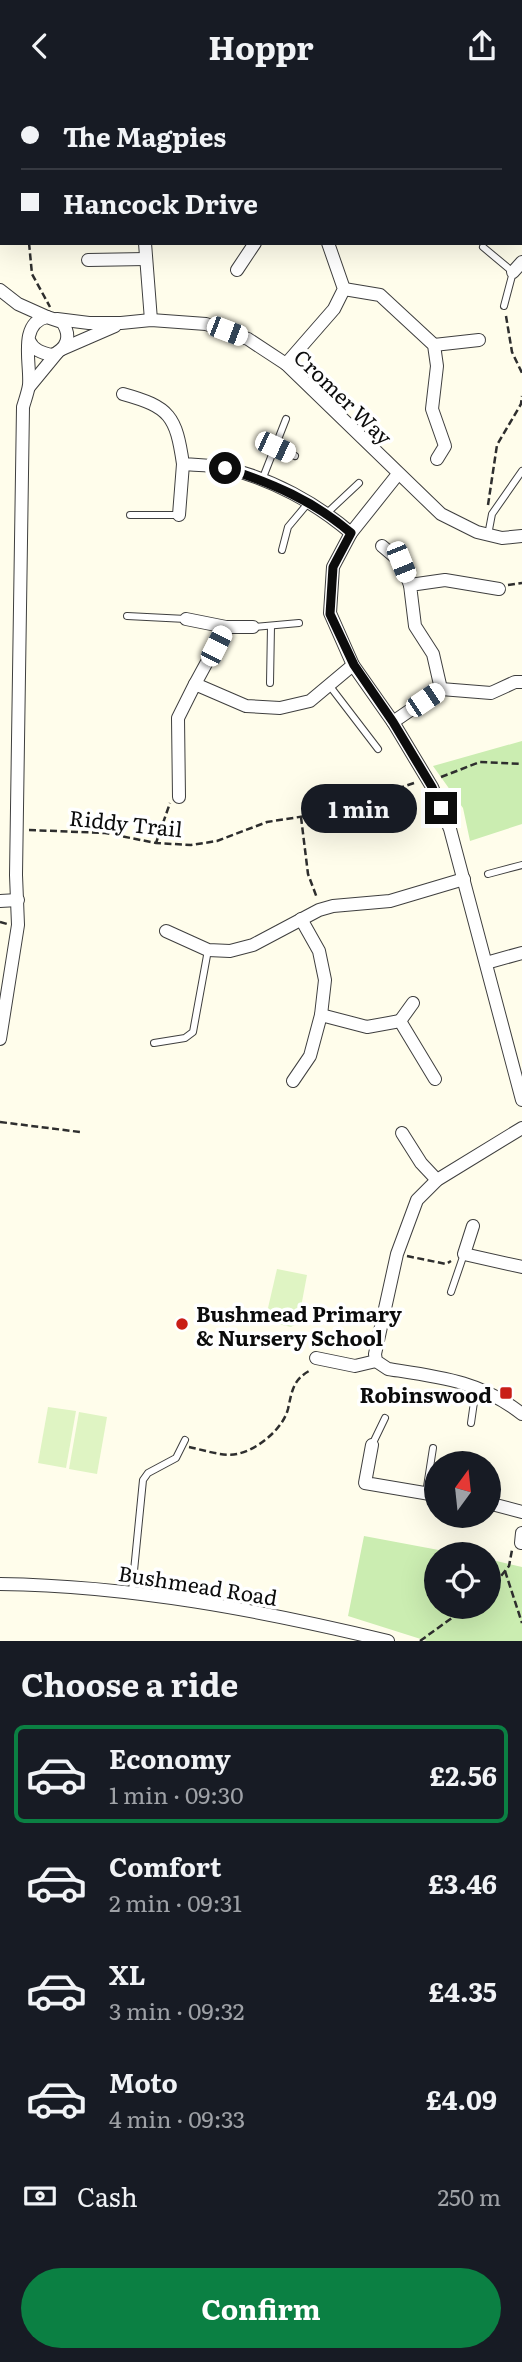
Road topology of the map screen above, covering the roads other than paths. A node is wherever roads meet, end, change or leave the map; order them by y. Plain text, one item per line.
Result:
1 (145, 245) edge
2 (254, 245) edge
3 (329, 245) edge
4 (483, 247) dead end
5 (146, 259) junction
6 (88, 260) dead end
7 (522, 262) edge
8 (237, 269) dead end
9 (513, 272) junction
10 (344, 289) junction
11 (0, 290) edge
12 (18, 305) junction
13 (504, 306) road end
14 (52, 318) junction
15 (151, 320) junction
16 (121, 323) junction
17 (29, 337) junction
18 (479, 339) dead end
19 (434, 345) junction
20 (60, 351) junction
21 (285, 364) junction
22 (29, 387) junction
23 (123, 394) dead end
24 (286, 419) dead end
25 (275, 447) junction
26 (295, 456) dead end
27 (437, 459) dead end
28 (183, 464) junction
29 (522, 471) edge
30 (398, 474) junction
31 (262, 479) junction
32 (359, 483) dead end
33 (309, 502) junction
34 (327, 513) junction
35 (130, 515) dead end
36 (179, 515) joint
37 (351, 533) junction
38 (488, 535) junction
39 (522, 536) edge
40 (382, 547) dead end
41 (282, 550) dead end
42 (410, 585) junction
43 (499, 589) dead end
44 (127, 617) dead end
45 (186, 619) joint
46 (299, 623) dead end
47 (271, 626) junction
48 (226, 627) junction
49 (253, 627) joint
50 (354, 665) junction
51 (522, 681) edge
52 (270, 683) dead end
53 (195, 684) junction
54 (329, 685) junction
55 (441, 689) junction
56 (393, 722) junction
57 (378, 749) dead end
58 (179, 797) road end
59 (522, 865) edge
60 (488, 874) dead end
61 (464, 879) junction
62 (18, 900) junction
63 (0, 901) edge
64 (301, 919) junction
65 (166, 931) dead end
66 (208, 950) junction
67 (522, 953) edge
68 (486, 963) junction
69 (412, 1003) dead end
70 (321, 1015) junction
71 (400, 1021) junction
72 (0, 1039) edge
73 (154, 1044) dead end
74 (435, 1079) dead end
75 (293, 1081) dead end
76 (522, 1100) edge
77 (522, 1128) edge
78 (402, 1133) dead end
79 (437, 1180) junction
80 (473, 1226) dead end
81 (464, 1254) junction
82 (522, 1267) edge
83 (451, 1291) dead end
84 (376, 1361) junction
85 (316, 1363) road end
86 (477, 1386) junction
87 (522, 1414) edge
88 (385, 1418) dead end
89 (471, 1423) dead end
90 (184, 1443) road end
91 (372, 1445) joint
92 (433, 1448) dead end
93 (433, 1451) edge
94 (424, 1493) edge
95 (501, 1506) edge
96 (522, 1512) edge
97 (0, 1584) edge
98 (132, 1591) junction
99 (388, 1641) edge

1 - 5 street
2 - 8 street
3 - 10 street
4 - 9 lane
5 - 6 street
5 - 15 street
7 - 9 street
9 - 13 lane
10 - 19 street
10 - 21 street
11 - 12 street
12 - 14 street, Cromer Way
12 - 17 street
14 - 16 street, Cromer Way
14 - 17 street
14 - 20 street
15 - 16 street, Cromer Way
15 - 21 street, Cromer Way
16 - 20 street, Cromer Way
17 - 20 street
17 - 22 street
18 - 19 street
19 - 27 street
20 - 22 street
21 - 30 street, Cromer Way
22 - 62 street
23 - 28 street
24 - 25 lane
25 - 26 lane
25 - 31 lane
28 - 31 street
28 - 36 street
29 - 38 lane
30 - 37 street
30 - 38 street, Cromer Way
31 - 33 street
32 - 34 lane
33 - 34 street
33 - 41 lane
34 - 37 street
35 - 36 lane
37 - 50 street
38 - 39 street, Cromer Way
40 - 42 street
42 - 43 street
42 - 55 street
44 - 45 lane
45 - 48 street
46 - 47 lane
47 - 49 lane
47 - 52 lane
48 - 49 street
48 - 53 street
50 - 54 street
50 - 56 street
51 - 55 street
53 - 54 street
53 - 58 street
54 - 57 lane
55 - 56 street
56 - 61 street
59 - 60 lane
61 - 64 street
61 - 68 street
62 - 63 street
62 - 72 street
64 - 66 street
64 - 70 street
65 - 66 street
66 - 73 lane
67 - 68 street
68 - 76 street
69 - 71 street
70 - 71 street
70 - 75 street
71 - 74 street
77 - 79 street
78 - 79 street
79 - 84 street
80 - 81 street
81 - 82 street
81 - 83 lane
84 - 85 street
84 - 86 street
86 - 87 street
86 - 89 lane
88 - 91 lane
90 - 98 lane
91 - 94 street
92 - 93 lane
95 - 96 street
97 - 98 street, Bushmead Road
98 - 99 street, Bushmead Road

